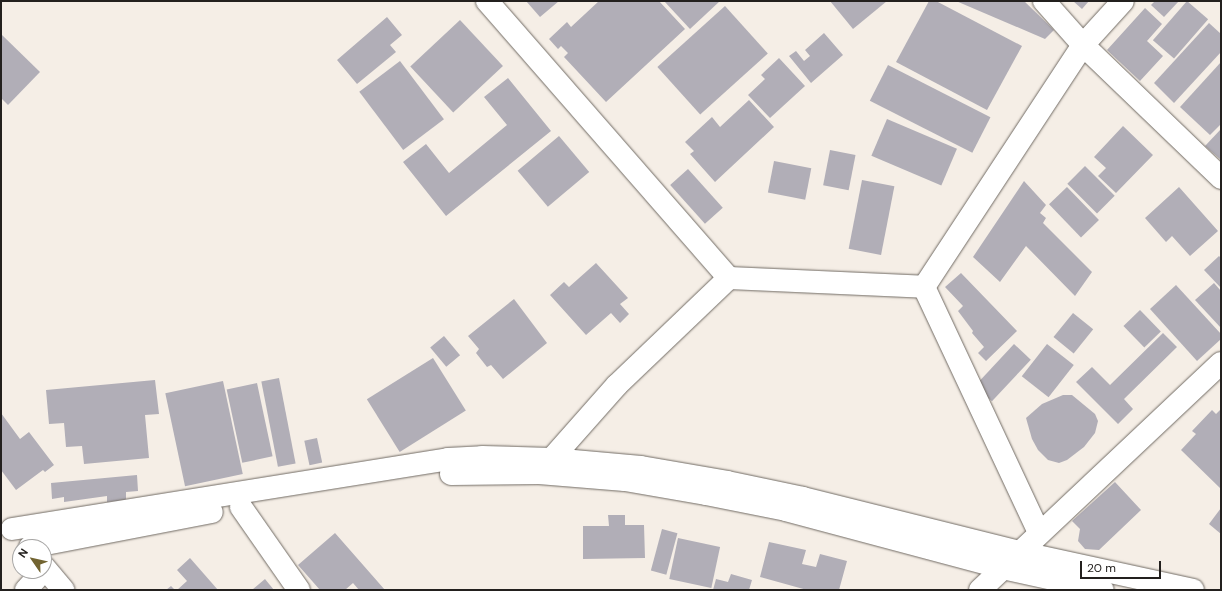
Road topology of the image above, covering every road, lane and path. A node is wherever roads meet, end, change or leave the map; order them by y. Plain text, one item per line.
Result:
1 (487, 1) edge
2 (1044, 1) edge
3 (1123, 1) edge
4 (1082, 45) junction
5 (1221, 178) edge
6 (729, 278) junction
7 (924, 286) junction
8 (1221, 363) edge
9 (545, 466) junction
10 (241, 507) junction
11 (7, 523) edge
12 (1040, 533) junction
13 (20, 539) edge
14 (52, 543) edge
15 (1019, 552) junction
16 (1003, 568) junction
17 (52, 578) edge
18 (35, 579) edge
19 (26, 590) edge
20 (63, 590) edge
21 (299, 590) edge
22 (980, 590) edge
23 (1103, 590) edge
24 (1193, 590) edge

1 - 6 street
2 - 4 street
3 - 4 street
4 - 5 street
4 - 7 street
6 - 7 street
6 - 9 street
7 - 12 street
8 - 12 street
9 - 10 street
9 - 11 street
9 - 15 street
9 - 16 street
10 - 14 street
10 - 21 street
11 - 13 street
12 - 15 street
15 - 16 street
15 - 24 street
16 - 22 street
16 - 23 street
17 - 20 street
18 - 19 street

